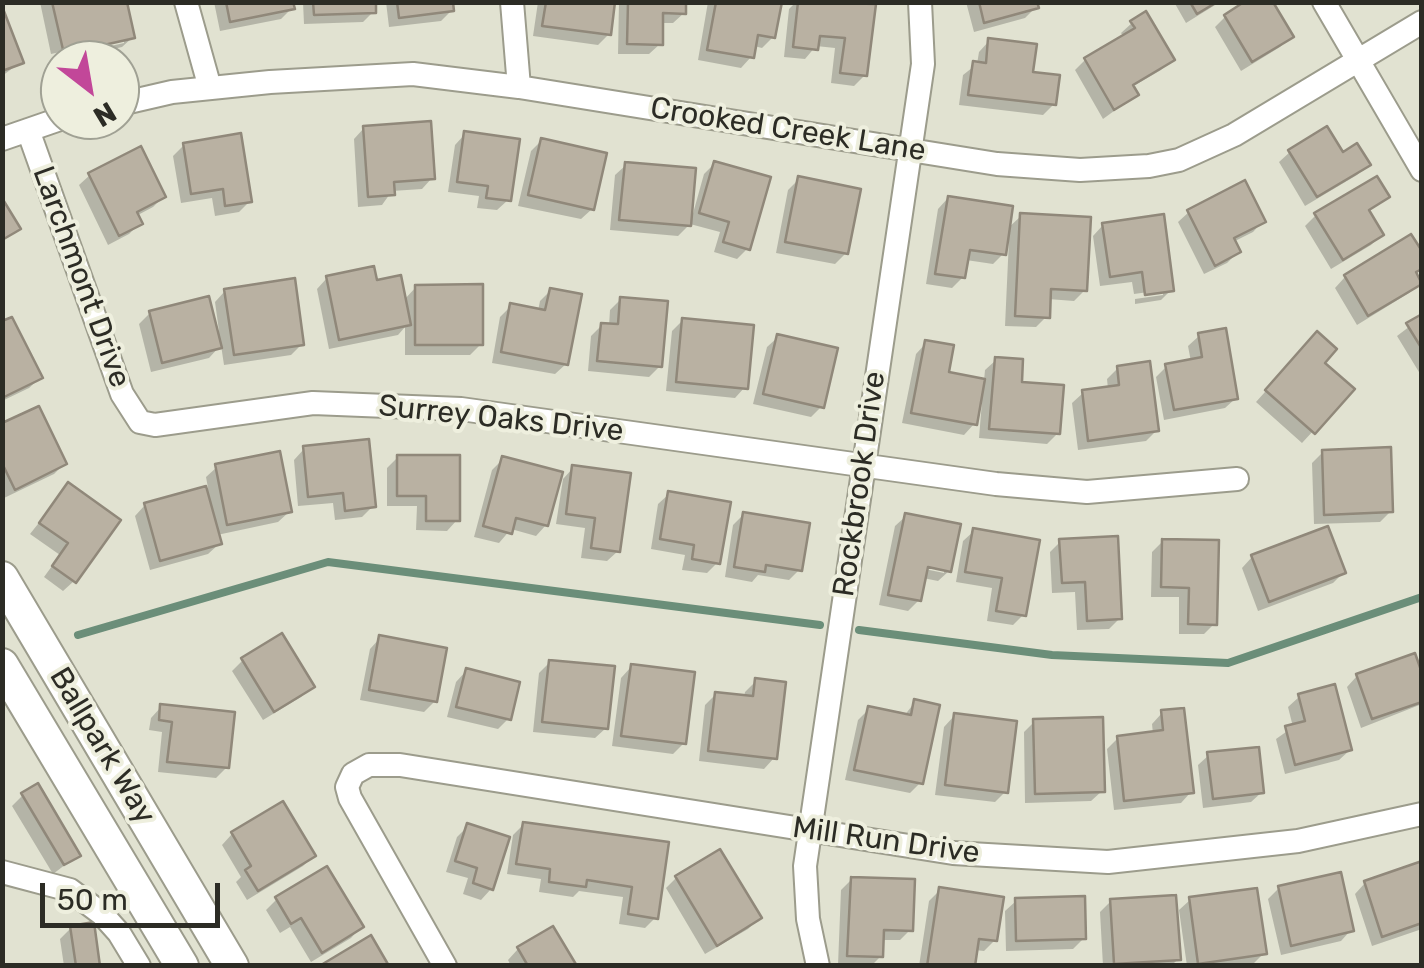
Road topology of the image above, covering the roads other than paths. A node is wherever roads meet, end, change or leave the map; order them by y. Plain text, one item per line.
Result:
1 (186, 2) edge
2 (512, 2) edge
3 (920, 2) edge
4 (1324, 2) edge
5 (1422, 22) edge
6 (1356, 60) junction
7 (519, 87) junction
8 (210, 88) junction
9 (140, 100) edge
10 (40, 126) edge
11 (28, 130) junction
12 (2, 139) edge
13 (910, 150) junction
14 (1422, 170) edge
15 (140, 422) joint
16 (863, 465) junction
17 (1236, 479) dead end
18 (2, 578) edge
19 (2, 665) edge
20 (1422, 814) edge
21 (810, 831) junction
22 (2, 872) edge
23 (139, 966) edge
24 (182, 966) edge
25 (232, 966) edge
26 (444, 966) edge
27 (818, 966) edge

1 - 8 street
2 - 7 street
3 - 13 street, Rockbrook Drive
4 - 6 street
5 - 6 street, Crooked Creek Lane
6 - 13 street, Crooked Creek Lane
6 - 14 street
7 - 8 street, Crooked Creek Lane
7 - 13 street, Crooked Creek Lane
8 - 9 street, Crooked Creek Lane
10 - 11 street
11 - 12 street
11 - 15 street, Larchmont Drive
13 - 16 street, Rockbrook Drive
15 - 16 street, Surrey Oaks Drive
16 - 17 street, Surrey Oaks Drive
16 - 21 street, Rockbrook Drive
18 - 25 main road, Ballpark Way
19 - 24 main road, Ballpark Way
20 - 21 street, Mill Run Drive
21 - 26 street, Mill Run Drive
21 - 27 street, Rockbrook Drive
22 - 23 street

